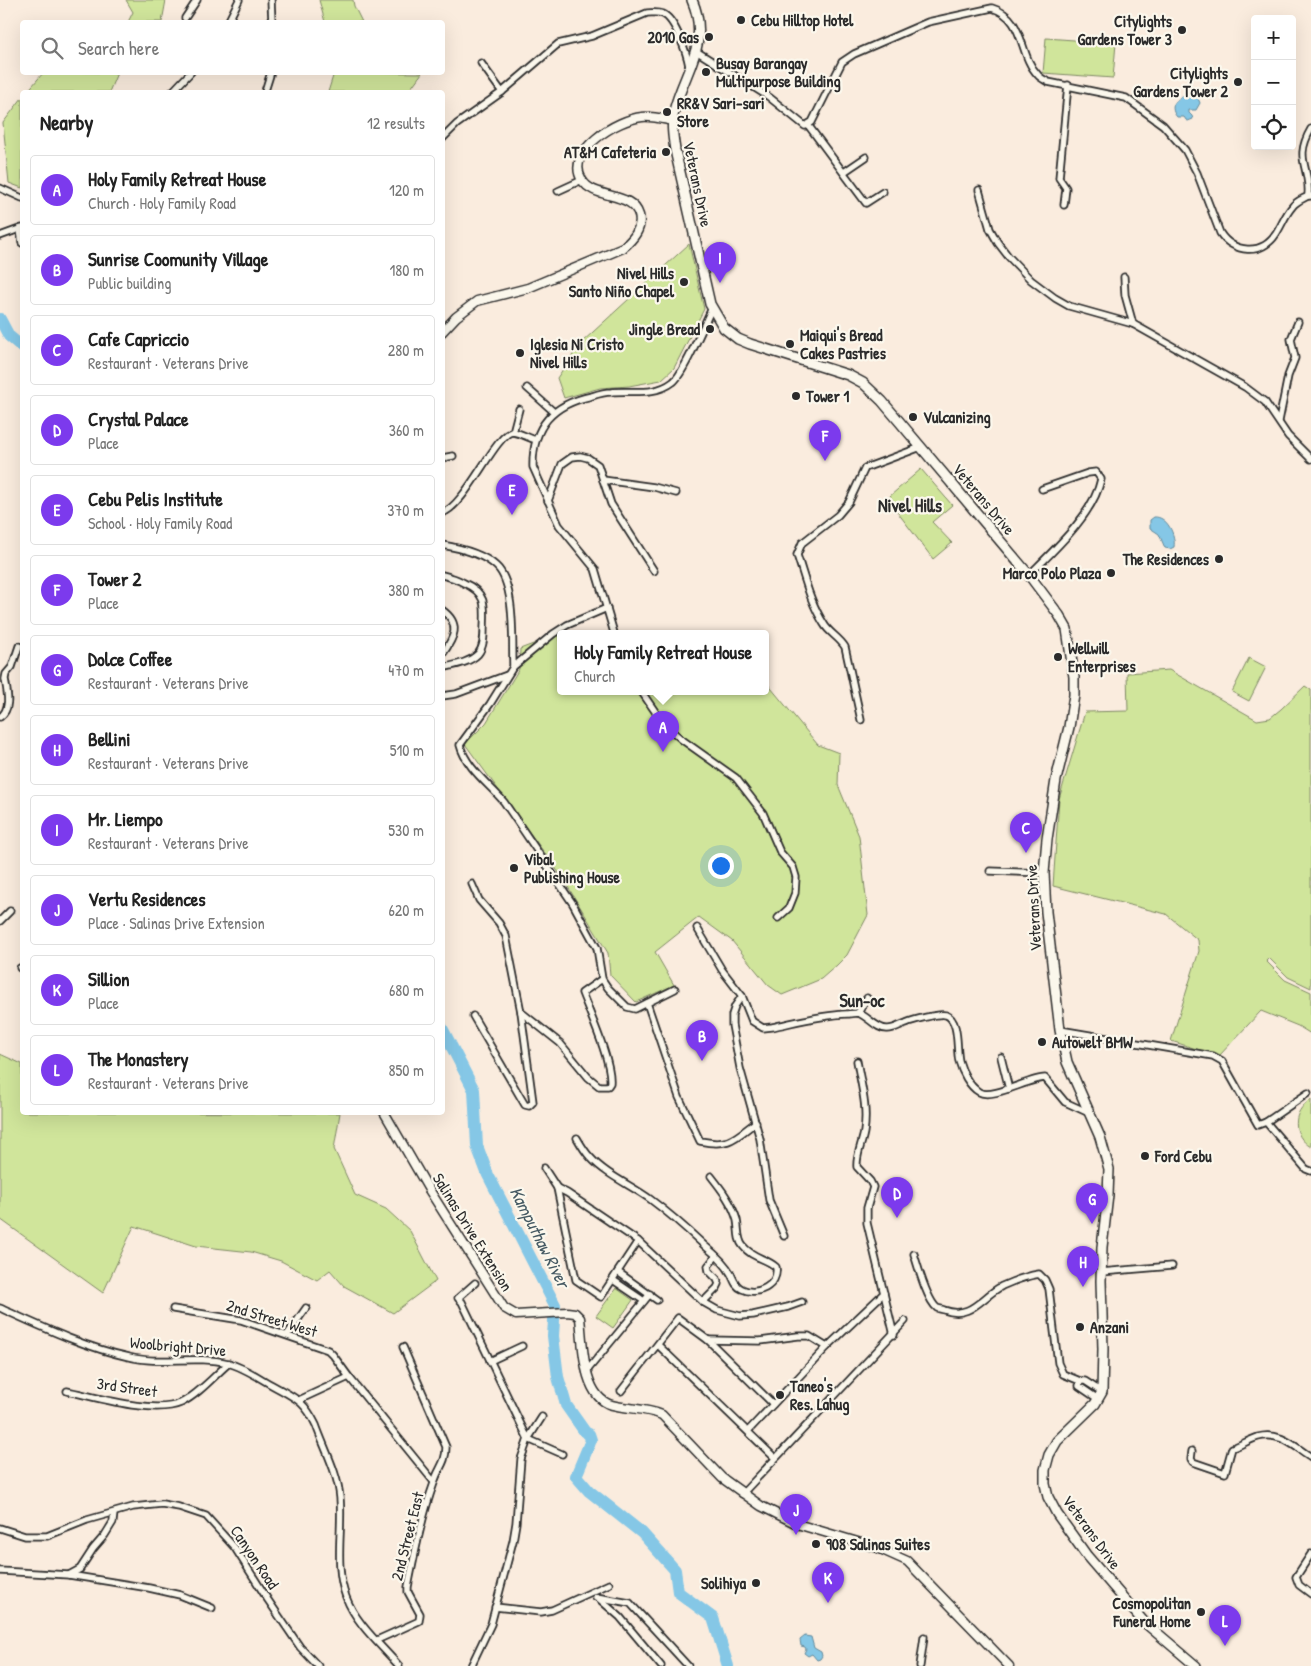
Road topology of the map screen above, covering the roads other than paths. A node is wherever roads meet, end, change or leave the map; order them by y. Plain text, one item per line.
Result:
1 (197, 0) edge
2 (239, 0) edge
3 (271, 0) edge
4 (692, 0) edge
5 (185, 18) dead end
6 (229, 20) edge
7 (272, 20) edge
8 (696, 50) junction
9 (481, 63) dead end
10 (690, 70) junction
11 (188, 75) edge
12 (270, 75) edge
13 (1068, 85) junction
14 (174, 90) edge
15 (266, 90) edge
16 (502, 92) junction
17 (673, 122) junction
18 (808, 125) junction
19 (1311, 129) edge
20 (445, 136) edge
21 (866, 157) dead end
22 (844, 172) junction
23 (582, 180) junction
24 (0, 188) edge
25 (979, 190) dead end
26 (558, 191) dead end
27 (882, 192) dead end
28 (1310, 196) edge
29 (20, 197) edge
30 (1064, 205) dead end
31 (20, 229) edge
32 (0, 236) edge
33 (1124, 276) dead end
34 (712, 308) junction
35 (1298, 322) dead end
36 (1133, 324) junction
37 (445, 329) edge
38 (527, 388) dead end
39 (519, 409) dead end
40 (554, 412) junction
41 (1280, 421) junction
42 (513, 432) junction
43 (536, 440) junction
44 (921, 447) junction
45 (453, 456) dead end
46 (445, 457) edge
47 (1311, 459) edge
48 (603, 480) junction
49 (1042, 489) dead end
50 (676, 493) dead end
51 (548, 502) junction
52 (445, 512) edge
53 (445, 546) edge
54 (654, 571) dead end
55 (1028, 575) junction
56 (445, 576) edge
57 (607, 608) junction
58 (445, 612) edge
59 (559, 630) edge
60 (613, 630) edge
61 (557, 631) edge
62 (19, 646) dead end
63 (445, 650) edge
64 (445, 667) edge
65 (513, 667) junction
66 (507, 676) junction
67 (644, 695) edge
68 (445, 696) edge
69 (0, 717) edge
70 (861, 720) dead end
71 (990, 871) dead end
72 (1044, 873) junction
73 (472, 884) dead end
74 (10, 911) dead end
75 (778, 918) dead end
76 (0, 921) edge
77 (697, 928) dead end
78 (602, 980) junction
79 (675, 989) dead end
80 (742, 996) junction
81 (867, 998) dead end
82 (646, 1003) junction
83 (521, 1012) junction
84 (858, 1014) junction
85 (473, 1016) dead end
86 (1060, 1030) junction
87 (1001, 1057) dead end
88 (857, 1060) dead end
89 (1009, 1089) junction
90 (1308, 1093) dead end
91 (1089, 1113) junction
92 (386, 1115) edge
93 (756, 1122) junction
94 (1266, 1122) junction
95 (577, 1138) dead end
96 (544, 1168) dead end
97 (1311, 1172) edge
98 (711, 1176) dead end
99 (557, 1188) junction
100 (784, 1236) dead end
101 (638, 1241) junction
102 (914, 1254) dead end
103 (716, 1256) junction
104 (1172, 1266) dead end
105 (618, 1272) junction
106 (1101, 1272) junction
107 (613, 1280) junction
108 (475, 1283) dead end
109 (884, 1293) junction
110 (650, 1294) junction
111 (657, 1300) dead end
112 (644, 1301) junction
113 (703, 1302) junction
114 (802, 1302) dead end
115 (0, 1308) edge
116 (306, 1308) dead end
117 (173, 1310) dead end
118 (905, 1321) dead end
119 (287, 1335) junction
120 (894, 1335) junction
121 (708, 1340) junction
122 (522, 1346) dead end
123 (658, 1346) junction
124 (402, 1347) dead end
125 (827, 1348) junction
126 (490, 1361) junction
127 (229, 1363) junction
128 (586, 1372) junction
129 (349, 1377) junction
130 (67, 1391) dead end
131 (621, 1391) dead end
132 (1100, 1395) junction
133 (299, 1400) junction
134 (773, 1404) junction
135 (542, 1417) dead end
136 (748, 1431) junction
137 (528, 1439) junction
138 (1192, 1451) dead end
139 (562, 1454) dead end
140 (1311, 1457) edge
141 (775, 1458) junction
142 (434, 1482) junction
143 (742, 1494) junction
144 (114, 1513) junction
145 (0, 1528) edge
146 (1311, 1554) edge
147 (0, 1571) edge
148 (68, 1575) junction
149 (609, 1584) dead end
150 (595, 1594) junction
151 (1311, 1594) edge
152 (495, 1607) junction
153 (212, 1608) dead end
154 (924, 1637) dead end
155 (377, 1640) junction
156 (472, 1664) edge
157 (318, 1666) edge
158 (400, 1666) edge
159 (660, 1666) edge
160 (688, 1666) edge
161 (920, 1666) edge
162 (1009, 1666) edge
163 (1196, 1666) edge

1 - 5 street
2 - 6 street
3 - 7 street
4 - 8 main road, Veterans Drive
8 - 10 main road, Veterans Drive
8 - 18 street
9 - 16 street
10 - 16 street
10 - 17 main road, Veterans Drive
11 - 14 street
12 - 15 street
13 - 18 street
13 - 28 street
13 - 30 street
16 - 20 street
17 - 23 street
17 - 34 main road, Veterans Drive
18 - 22 street
19 - 28 street
21 - 22 street
22 - 27 street
23 - 26 street
23 - 37 street
24 - 29 street
25 - 36 street
31 - 32 street
33 - 36 street
34 - 40 street
34 - 44 main road, Veterans Drive
35 - 41 street
36 - 41 street
38 - 40 street
39 - 42 street
40 - 43 street
41 - 47 street
42 - 43 street
42 - 52 street
43 - 51 street
44 - 55 main road, Veterans Drive
44 - 70 street
45 - 46 street
48 - 50 street
48 - 51 street
48 - 54 street
49 - 55 street
51 - 57 street
53 - 65 street
55 - 72 main road, Veterans Drive
56 - 64 street
57 - 59 street
57 - 60 street
58 - 63 street
61 - 65 street
62 - 69 street
65 - 66 street
66 - 68 street
66 - 78 street
67 - 75 street
71 - 72 street
72 - 86 main road, Veterans Drive
73 - 83 street
74 - 76 street
77 - 80 street
78 - 82 street
78 - 83 street
79 - 82 street
80 - 84 street
80 - 93 street
81 - 84 street
82 - 93 street
83 - 85 street
84 - 89 street
86 - 91 main road, Veterans Drive
86 - 94 street
87 - 89 street
88 - 109 street
89 - 91 street
90 - 94 street
91 - 106 main road, Veterans Drive
92 - 128 street, Salinas Drive Extension
93 - 100 street
94 - 97 street
95 - 103 street
96 - 99 street
98 - 103 street
99 - 101 street
99 - 107 street
101 - 105 street
101 - 113 street
102 - 132 street
103 - 113 street
104 - 106 street
105 - 107 street
105 - 110 street
106 - 132 main road, Veterans Drive
107 - 112 street
108 - 126 street
109 - 120 street
109 - 125 street
110 - 111 street
110 - 112 street
112 - 128 street
113 - 114 street
115 - 127 street, Woolbright Drive
116 - 119 street
117 - 119 street, 2nd Street West
118 - 120 street
119 - 129 street, 2nd Street West
120 - 141 street
121 - 123 street
121 - 125 street
121 - 134 street
122 - 126 street
123 - 131 street
123 - 136 street
124 - 142 street
125 - 134 street
126 - 137 street
127 - 130 street, 3rd Street
127 - 133 street, Woolbright Drive
128 - 143 street, Salinas Drive Extension
129 - 133 street
129 - 142 street, 2nd Street East
132 - 163 main road, Veterans Drive
133 - 155 street, Woolbright Drive
134 - 136 street
135 - 137 street
136 - 141 street
137 - 139 street
137 - 152 street
138 - 140 street
141 - 143 street
142 - 155 street, 2nd Street East
143 - 162 street, Salinas Drive Extension
144 - 145 street, Canyon Road
144 - 148 street
144 - 157 street, Canyon Road
146 - 151 street
147 - 148 street
148 - 153 street
149 - 150 street
150 - 152 street
150 - 159 street
150 - 160 street
152 - 156 street
154 - 161 street
155 - 158 street, Woolbright Drive

